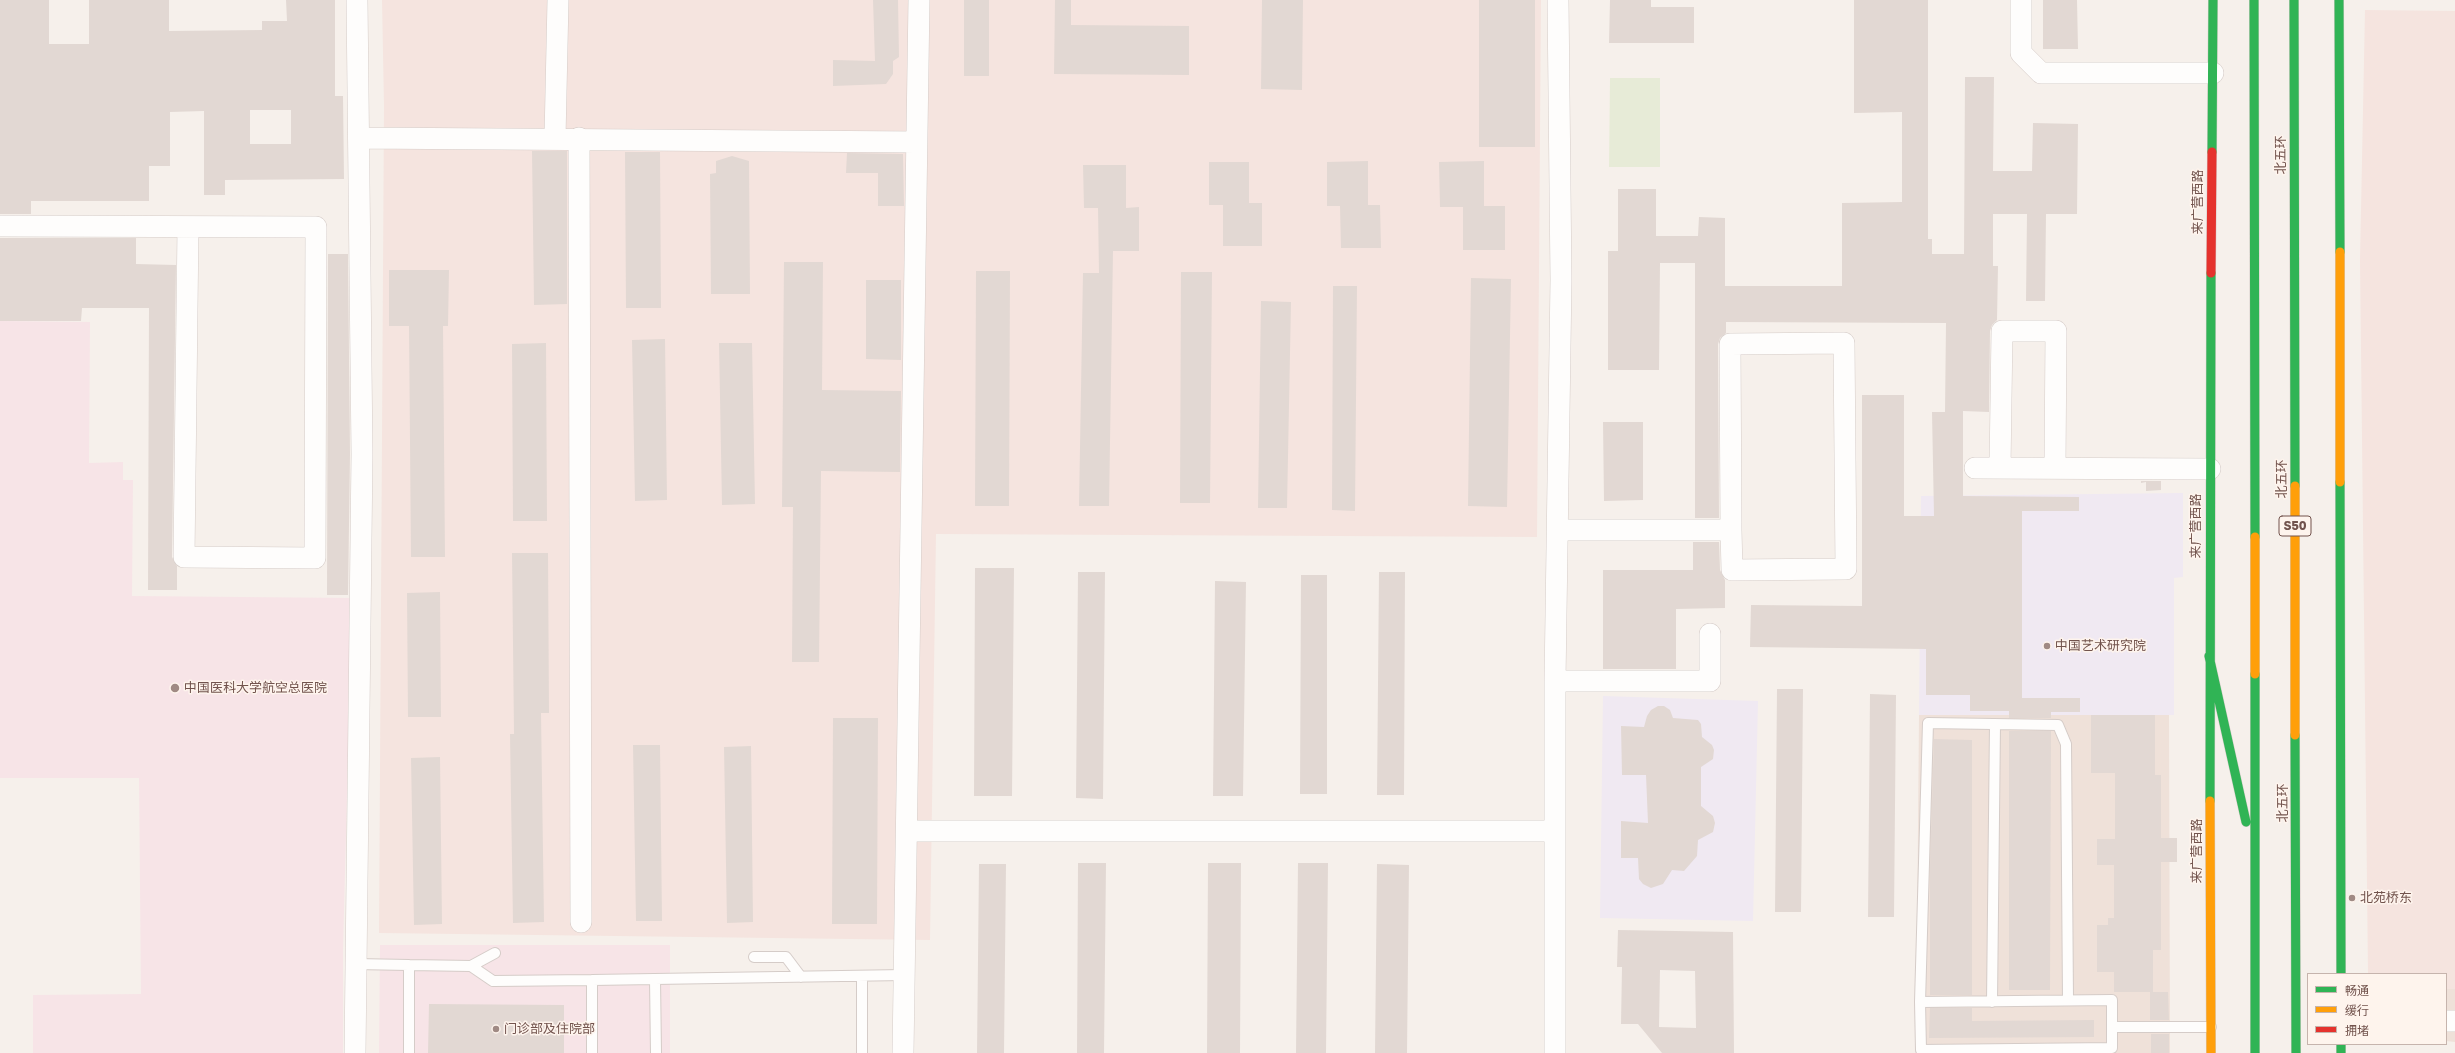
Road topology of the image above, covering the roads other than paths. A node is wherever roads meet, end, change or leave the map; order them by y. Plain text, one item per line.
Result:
1 (357, 0) edge
2 (558, 0) edge
3 (919, 0) edge
4 (1558, 0) edge
5 (2021, 0) edge
6 (2213, 0) edge
7 (2254, 0) edge
8 (2294, 0) edge
9 (2339, 0) edge
10 (2213, 73) junction
11 (360, 138) junction
12 (555, 138) junction
13 (579, 138) junction
14 (917, 142) junction
15 (0, 226) edge
16 (188, 227) junction
17 (1975, 468) dead end
18 (2000, 468) junction
19 (2055, 468) junction
20 (2210, 470) junction
21 (1558, 530) junction
22 (1731, 530) junction
23 (1710, 634) dead end
24 (2208, 656) junction
25 (1555, 681) junction
26 (1995, 724) junction
27 (1555, 830) junction
28 (907, 831) junction
29 (2255, 862) junction
30 (581, 922) dead end
31 (495, 953) dead end
32 (754, 957) dead end
33 (355, 964) junction
34 (409, 965) junction
35 (472, 966) junction
36 (2341, 973) edge
37 (904, 975) junction
38 (862, 976) junction
39 (801, 977) junction
40 (655, 979) junction
41 (592, 980) junction
42 (2068, 1000) junction
43 (1920, 1002) junction
44 (1992, 1002) junction
45 (2112, 1027) junction
46 (2211, 1027) junction
47 (355, 1053) edge
48 (409, 1053) edge
49 (592, 1053) edge
50 (656, 1053) edge
51 (862, 1053) edge
52 (904, 1053) edge
53 (1555, 1053) edge
54 (2211, 1053) edge
55 (2255, 1053) edge
56 (2296, 1053) edge

1 - 11 street
2 - 12 street
3 - 14 street
4 - 21 street
5 - 10 street
6 - 10 main road, 来广营西路
7 - 29 main road
8 - 56 main road, 北五环 / S50
9 - 36 main road
10 - 20 main road, 来广营西路
11 - 12 street
11 - 33 street
12 - 13 street
13 - 14 street
13 - 30 street
14 - 28 street
15 - 16 street
16 - 16 street
17 - 18 street
18 - 19 street
18 - 19 street
19 - 20 street
20 - 24 main road, 来广营西路
21 - 22 street
21 - 25 street
22 - 22 street
23 - 25 street
24 - 29 main road
24 - 46 main road, 来广营西路
25 - 27 street
26 - 42 lane
26 - 43 lane
26 - 44 lane
27 - 28 street
27 - 53 street
28 - 37 street
29 - 55 main road
31 - 35 lane
32 - 39 lane
33 - 34 lane
33 - 47 street
34 - 35 lane
34 - 48 lane
35 - 41 lane
37 - 38 lane
37 - 52 street
38 - 39 lane
38 - 51 lane
39 - 40 lane
40 - 41 lane
40 - 50 lane
41 - 49 lane
42 - 44 lane
42 - 45 lane
43 - 44 lane
43 - 45 lane
45 - 46 lane
46 - 54 main road, 来广营西路

